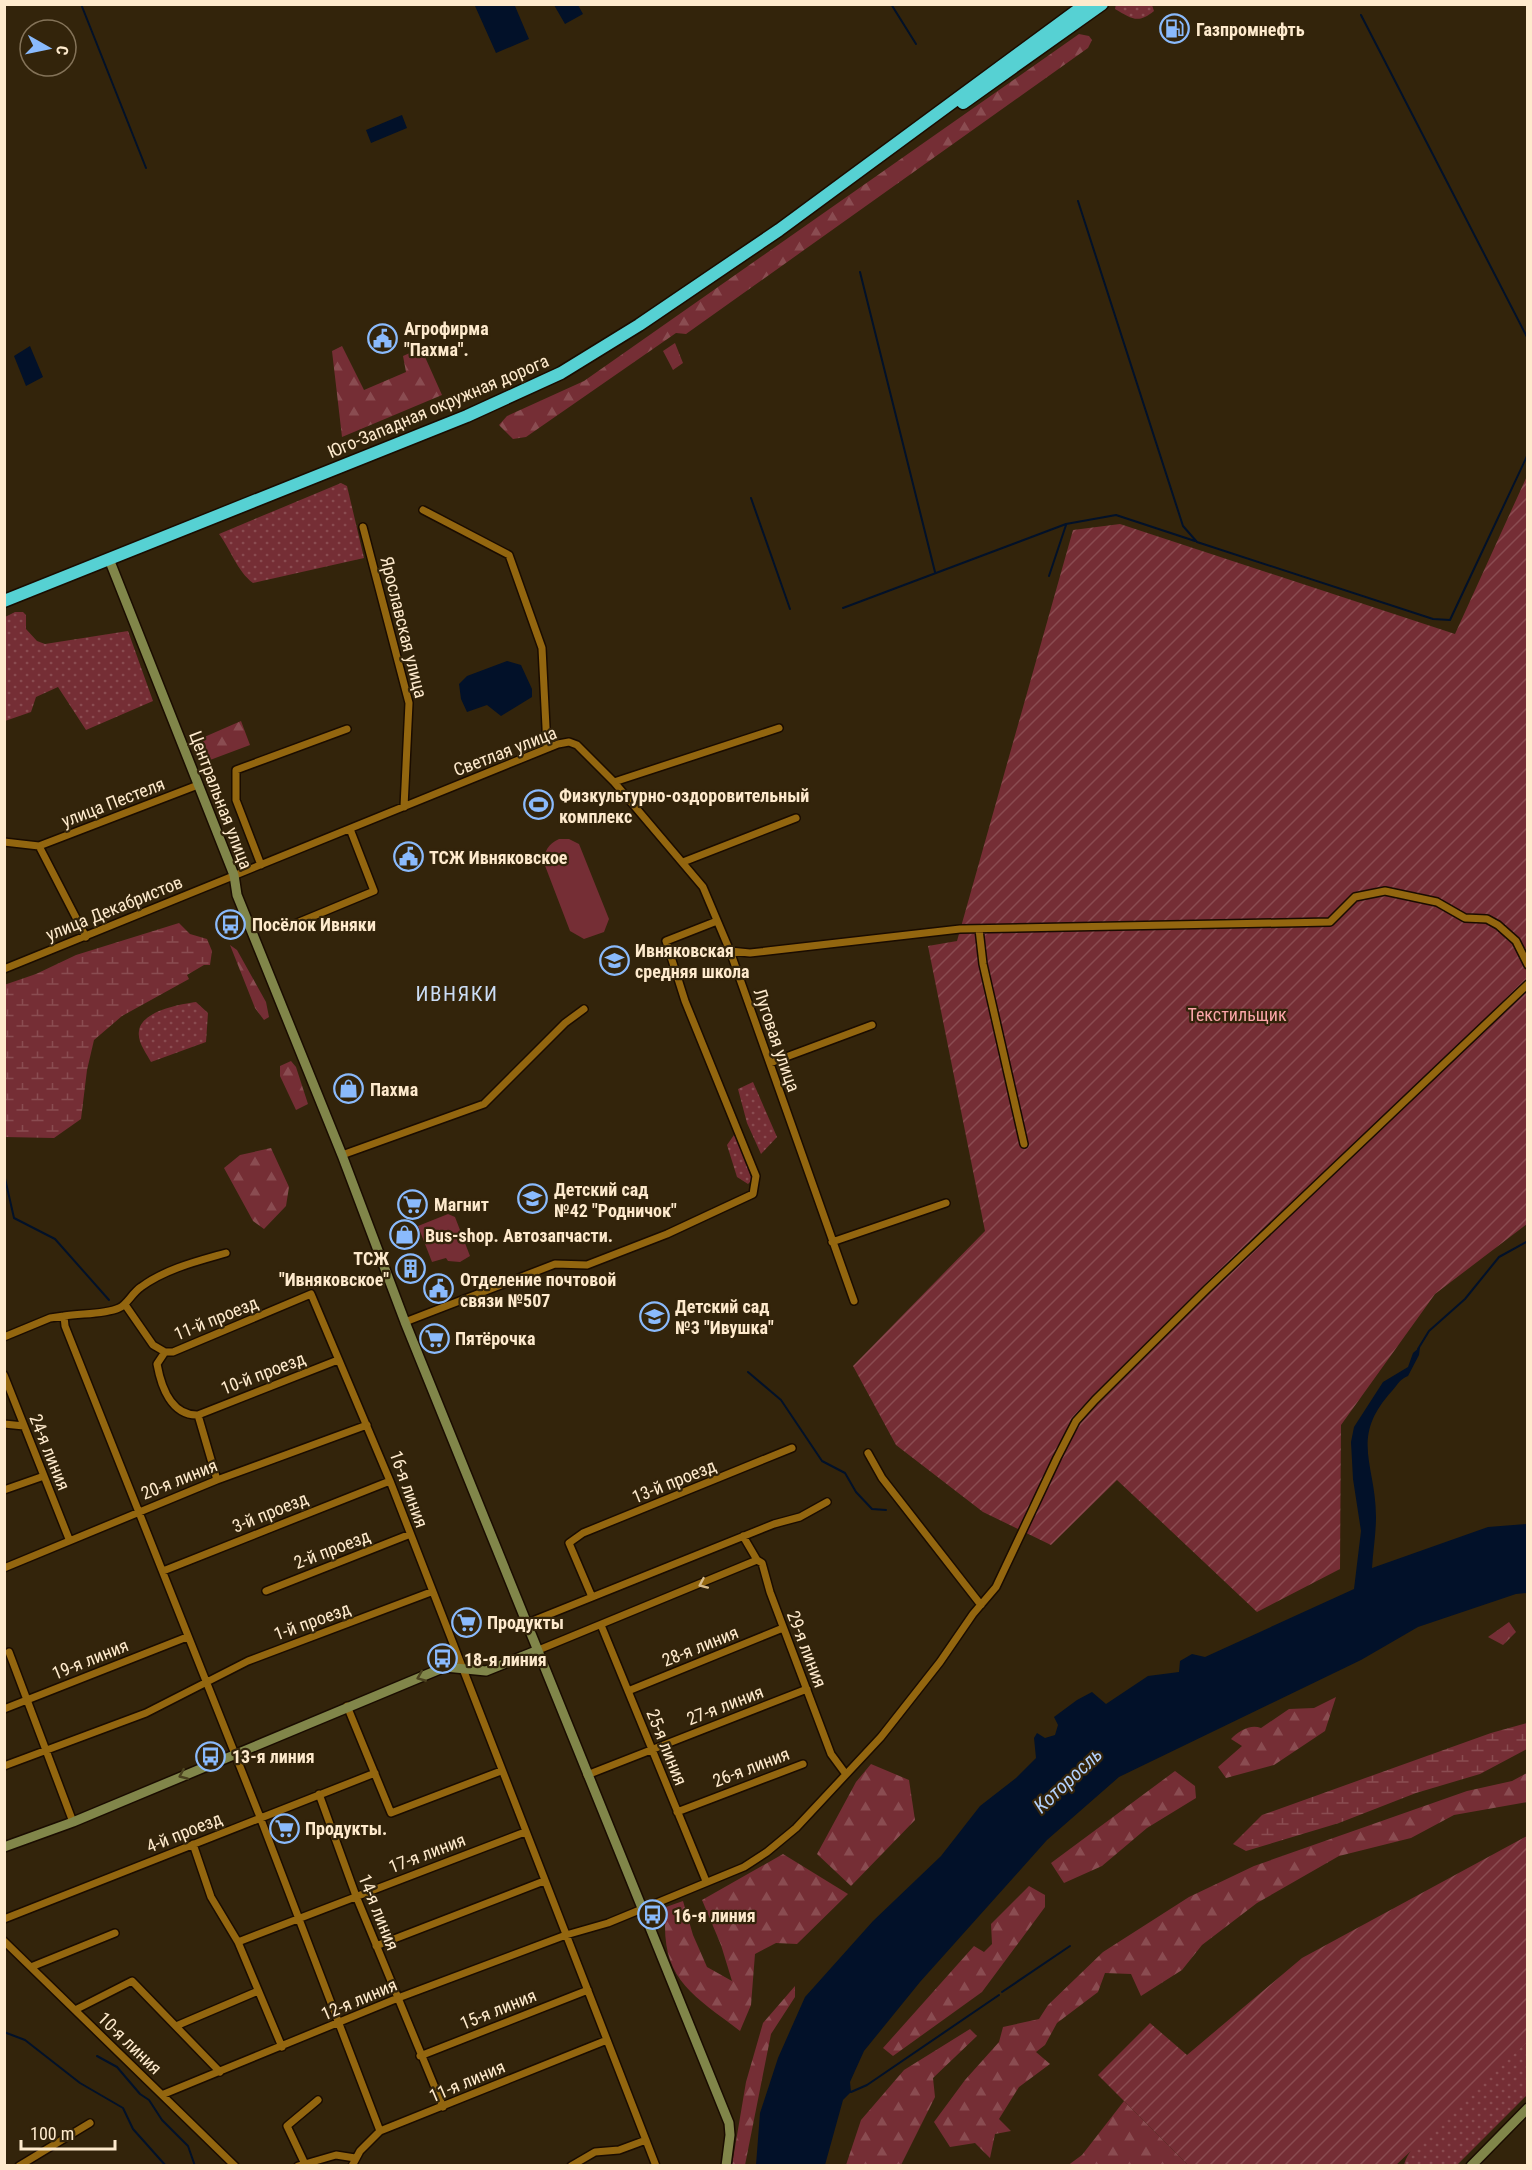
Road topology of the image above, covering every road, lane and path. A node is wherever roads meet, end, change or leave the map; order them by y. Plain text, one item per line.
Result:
1 (1086, 4) edge
2 (1102, 4) edge
3 (906, 139) junction
4 (423, 510) dead end
5 (363, 527) dead end
6 (109, 559) junction
7 (4, 601) edge
8 (779, 728) dead end
9 (347, 729) dead end
10 (548, 747) junction
11 (614, 782) junction
12 (198, 785) junction
13 (404, 807) junction
14 (796, 818) dead end
15 (350, 829) junction
16 (4, 842) edge
17 (39, 846) junction
18 (683, 862) junction
19 (261, 865) junction
20 (234, 875) junction
21 (717, 921) junction
22 (292, 925) dead end
23 (979, 929) junction
24 (86, 937) junction
25 (730, 951) junction
26 (1527, 965) edge
27 (4, 969) edge
28 (1527, 984) edge
29 (584, 1009) dead end
30 (872, 1025) dead end
31 (770, 1063) junction
32 (1024, 1144) dead end
33 (342, 1155) junction
34 (946, 1203) dead end
35 (832, 1242) junction
36 (226, 1253) dead end
37 (311, 1294) joint
38 (854, 1301) dead end
39 (126, 1306) junction
40 (64, 1316) junction
41 (405, 1322) junction
42 (4, 1337) edge
43 (165, 1352) junction
44 (338, 1360) junction
45 (4, 1375) edge
46 (198, 1415) junction
47 (4, 1424) edge
48 (367, 1425) junction
49 (24, 1426) junction
50 (792, 1448) dead end
51 (868, 1453) dead end
52 (44, 1476) junction
53 (217, 1480) junction
54 (390, 1481) junction
55 (4, 1490) edge
56 (826, 1502) dead end
57 (138, 1512) junction
58 (408, 1535) junction
59 (743, 1536) junction
60 (69, 1539) junction
61 (757, 1560) junction
62 (4, 1568) edge
63 (163, 1571) junction
64 (266, 1591) dead end
65 (431, 1592) junction
66 (592, 1597) junction
67 (981, 1605) junction
68 (525, 1624) junction
69 (600, 1625) junction
70 (783, 1628) junction
71 (187, 1636) junction
72 (536, 1651) junction
73 (9, 1652) dead end
74 (460, 1667) junction
75 (205, 1683) junction
76 (807, 1689) junction
77 (628, 1691) junction
78 (28, 1700) junction
79 (347, 1706) junction
80 (4, 1709) edge
81 (48, 1750) junction
82 (651, 1750) junction
83 (234, 1754) junction
84 (803, 1764) dead end
85 (4, 1766) edge
86 (501, 1771) junction
87 (375, 1773) junction
88 (846, 1773) junction
89 (587, 1775) junction
90 (319, 1794) junction
91 (677, 1812) junction
92 (260, 1817) junction
93 (74, 1822) junction
94 (525, 1832) junction
95 (192, 1844) junction
96 (4, 1847) edge
97 (544, 1881) junction
98 (706, 1881) junction
99 (356, 1896) junction
100 (643, 1909) junction
101 (299, 1918) junction
102 (4, 1919) edge
103 (115, 1933) dead end
104 (566, 1935) junction
105 (4, 1941) edge
106 (238, 1942) junction
107 (376, 1946) junction
108 (31, 1967) junction
109 (588, 1990) junction
110 (258, 1991) junction
111 (398, 1998) junction
112 (75, 2010) junction
113 (340, 2023) junction
114 (176, 2026) junction
115 (607, 2040) junction
116 (282, 2047) junction
117 (420, 2056) junction
118 (220, 2072) junction
119 (164, 2094) junction
120 (318, 2100) dead end
121 (443, 2107) junction
122 (1527, 2108) edge
123 (90, 2122) dead end
124 (380, 2131) junction
125 (646, 2140) junction
126 (354, 2162) edge
127 (301, 2164) edge
128 (20, 2166) edge
129 (235, 2166) edge
130 (571, 2166) edge
131 (656, 2166) edge
132 (726, 2166) edge
133 (1471, 2166) edge

1 - 3 highway, Юго-Западная окружная дорога
2 - 3 highway, Юго-Западная окружная дорога
3 - 6 highway, Юго-Западная окружная дорога
4 - 10 street
5 - 13 street, Ярославская улица
6 - 7 highway
6 - 12 street, Центральная улица
8 - 11 street
9 - 19 street
10 - 11 street, Светлая улица
10 - 13 street, Светлая улица
11 - 18 street, Луговая улица
12 - 17 street, улица Пестеля
12 - 20 street, Центральная улица
13 - 15 street, Светлая улица
14 - 18 street
15 - 19 street, Светлая улица
15 - 22 street
16 - 17 street
17 - 24 street
18 - 21 street, Луговая улица
19 - 20 street, Светлая улица
20 - 24 street, улица Декабристов
20 - 33 street, Центральная улица
21 - 25 street, Луговая улица
21 - 41 street
23 - 25 street
23 - 26 street
23 - 32 street
24 - 27 street, улица Декабристов
25 - 31 street, Луговая улица
28 - 67 street, 12-я линия
29 - 33 street
30 - 31 street
31 - 35 street, Луговая улица
33 - 41 street, Центральная улица
34 - 35 street
35 - 38 street, Луговая улица
36 - 39 street
37 - 43 street, 11-й проезд
37 - 44 street, 16-я линия
39 - 40 street
39 - 43 street
40 - 42 street
40 - 57 street
41 - 68 street, Центральная улица
43 - 46 street
44 - 46 street, 10-й проезд
44 - 48 street, 16-я линия
45 - 49 street, 24-я линия
46 - 53 street
47 - 49 street
48 - 53 street, 20-я линия
48 - 54 street, 16-я линия
49 - 52 street, 24-я линия
50 - 66 street, 13-й проезд
51 - 67 street
52 - 55 street
52 - 60 street, 24-я линия
53 - 57 street, 20-я линия
54 - 58 street, 16-я линия
54 - 63 street, 3-й проезд
56 - 59 street
57 - 60 street, 20-я линия
57 - 63 street
58 - 64 street, 2-й проезд
58 - 65 street, 16-я линия
59 - 61 street, 29-я линия
59 - 66 street
60 - 62 street, 20-я линия
61 -> 69 street
61 - 70 street, 29-я линия
63 - 71 street
65 - 74 street, 16-я линия
65 - 75 street, 1-й проезд
66 - 68 street
67 - 88 street, 12-я линия
68 - 72 street
69 - 72 street
69 - 77 street, 25-я линия
70 - 76 street, 29-я линия
70 - 77 street, 28-я линия
71 - 75 street
71 - 78 street, 19-я линия
72 - 74 street
72 - 89 street
73 - 78 street
74 -> 79 street
74 - 86 street, 16-я линия
75 - 81 street, 1-й проезд
75 - 83 street
76 - 82 street, 27-я линия
76 - 88 street, 29-я линия
77 - 82 street, 25-я линия
78 - 80 street, 19-я линия
78 - 81 street
79 - 83 street
79 - 87 street
81 - 85 street, 1-й проезд
81 - 93 street
82 - 89 street, 27-я линия
82 - 91 street, 25-я линия
83 - 92 street
83 -> 93 street
84 - 91 street, 26-я линия
86 - 87 street
86 - 94 street, 16-я линия
87 - 90 street, 4-й проезд
88 - 98 street, 12-я линия
89 - 100 street
90 - 92 street, 4-й проезд
90 - 99 street, 14-я линия
91 - 98 street, 25-я линия
92 - 95 street, 4-й проезд
92 - 101 street
93 - 96 street
94 - 97 street, 16-я линия
94 - 99 street, 17-я линия
95 - 102 street, 4-й проезд
95 - 106 street
97 - 104 street, 16-я линия
97 - 107 street
98 - 100 street, 12-я линия
99 - 101 street, 17-я линия
99 - 107 street, 14-я линия
100 - 104 street, 12-я линия
100 - 132 street
101 - 106 street, 17-я линия
101 - 113 street
103 - 108 street
104 - 109 street, 16-я линия
104 - 111 street, 12-я линия
105 - 108 street, 10-я линия
106 - 110 street
107 - 111 street, 14-я линия
108 - 112 street, 10-я линия
109 - 115 street, 16-я линия
109 - 117 street, 15-я линия
110 - 114 street
110 - 116 street
111 - 113 street, 12-я линия
111 - 117 street, 14-я линия
112 - 114 street
112 - 119 street, 10-я линия
113 - 116 street, 12-я линия
113 - 124 street
114 - 118 street
115 - 121 street, 11-я линия
115 - 125 street, 16-я линия
116 - 118 street, 12-я линия
117 - 121 street, 14-я линия
118 - 119 street, 12-я линия
119 - 129 street, 10-я линия
120 - 127 street
121 - 124 street, 11-я линия
122 - 133 street
123 - 128 street
124 - 126 street, 11-я линия
125 - 130 street
125 - 131 street, 16-я линия
126 - 127 street

